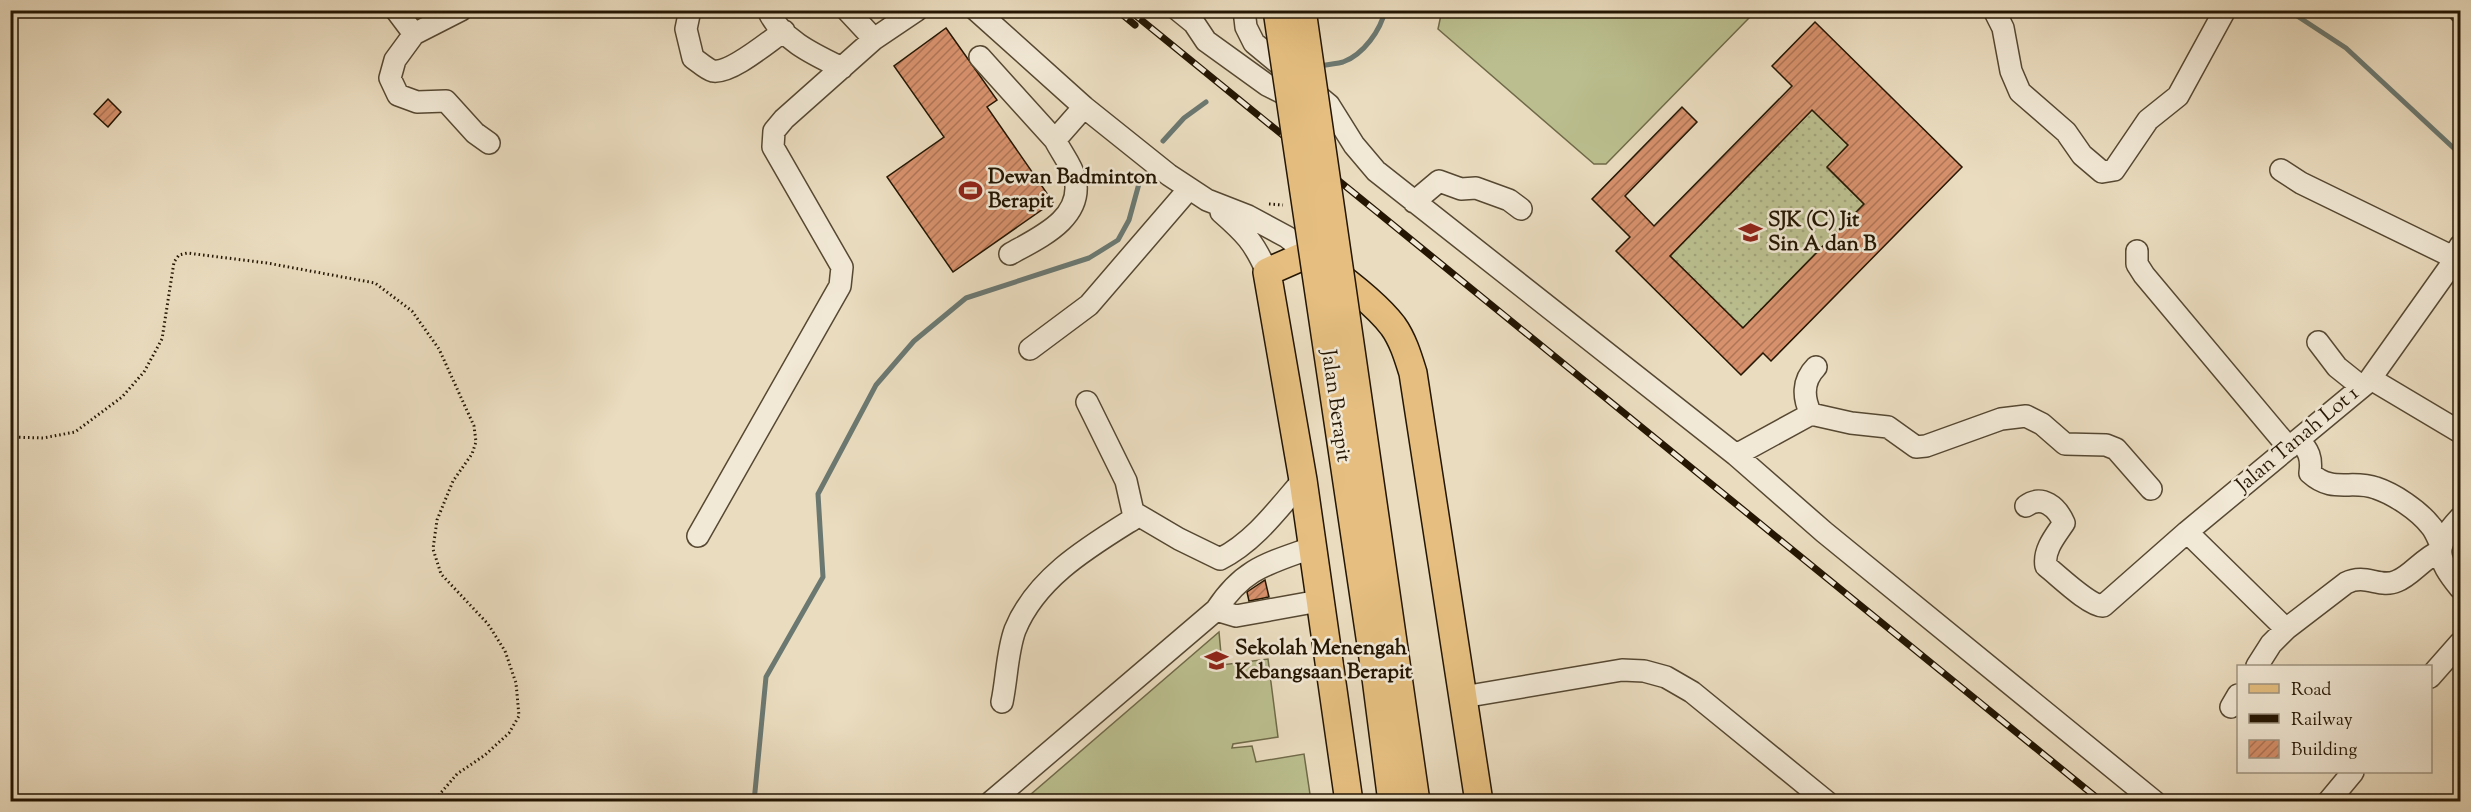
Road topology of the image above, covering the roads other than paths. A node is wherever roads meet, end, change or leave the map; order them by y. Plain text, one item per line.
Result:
1 (396, 10) edge
2 (461, 10) edge
3 (690, 10) edge
4 (768, 10) edge
5 (847, 10) edge
6 (916, 10) edge
7 (976, 10) edge
8 (1178, 10) edge
9 (1244, 10) edge
10 (1277, 10) edge
11 (1302, 10) edge
12 (1994, 10) edge
13 (2225, 10) edge
14 (784, 31) junction
15 (414, 34) junction
16 (874, 39) junction
17 (980, 57) dead end
18 (842, 68) junction
19 (1289, 96) junction
20 (1084, 107) junction
21 (1055, 140) junction
22 (489, 143) dead end
23 (2281, 170) dead end
24 (1188, 190) junction
25 (1207, 201) junction
26 (1414, 201) junction
27 (1521, 209) dead end
28 (2137, 251) dead end
29 (2458, 252) edge
30 (1010, 254) dead end
31 (1308, 254) junction
32 (1267, 273) junction
33 (2318, 342) dead end
34 (1030, 349) dead end
35 (1816, 367) dead end
36 (2366, 383) junction
37 (1087, 402) dead end
38 (1811, 414) junction
39 (2460, 432) edge
40 (2293, 444) junction
41 (1736, 455) junction
42 (1302, 480) junction
43 (2151, 489) dead end
44 (2026, 506) dead end
45 (1138, 516) junction
46 (2460, 518) edge
47 (2187, 532) junction
48 (698, 536) dead end
49 (1311, 548) junction
50 (2441, 548) junction
51 (2460, 588) edge
52 (1319, 601) junction
53 (1216, 610) junction
54 (2286, 629) junction
55 (2460, 643) edge
56 (2258, 665) edge
57 (2432, 675) edge
58 (1463, 697) junction
59 (1002, 702) dead end
60 (2351, 773) edge
61 (991, 801) edge
62 (1349, 801) edge
63 (1392, 801) edge
64 (1416, 801) edge
65 (1479, 801) edge
66 (1827, 801) edge
67 (2155, 801) edge
68 (2328, 801) edge

1 - 15 street
2 - 15 street
3 - 14 street
4 - 14 street
5 - 16 street
6 - 16 street
7 - 20 street
8 - 19 street
9 - 26 street
10 - 19 main road, Jalan Berapit, bridge
11 - 64 main road, bridge
12 - 13 street
14 - 18 street
15 - 22 street
16 - 18 street
17 - 21 street
18 - 48 street
19 - 63 main road, Jalan Berapit, bridge
20 - 21 street
20 - 24 street
21 - 30 street
23 - 29 street
24 - 25 street
24 - 34 street
25 - 31 street
25 - 32 street
26 - 27 street
26 - 41 street
28 - 40 street
29 - 36 street, Jalan Tanah Lot 1
31 - 32 main road
31 - 58 main road
32 - 42 main road
33 - 36 street
35 - 38 street
36 - 39 street
36 - 40 street, Jalan Tanah Lot 1
37 - 45 street
38 - 41 street
38 - 43 street
40 - 47 street, Jalan Tanah Lot 1
40 - 50 street
41 - 67 street
42 - 45 street
42 - 49 main road
44 - 47 street, Jalan Tanah Lot 1
45 - 59 street
46 - 50 street
47 - 54 street
49 - 52 main road
49 - 53 street
50 - 51 street
50 - 54 street
52 - 53 street
52 - 62 main road
53 - 61 street
54 - 56 street
55 - 57 street
58 - 65 main road
58 - 66 street
60 - 68 street

